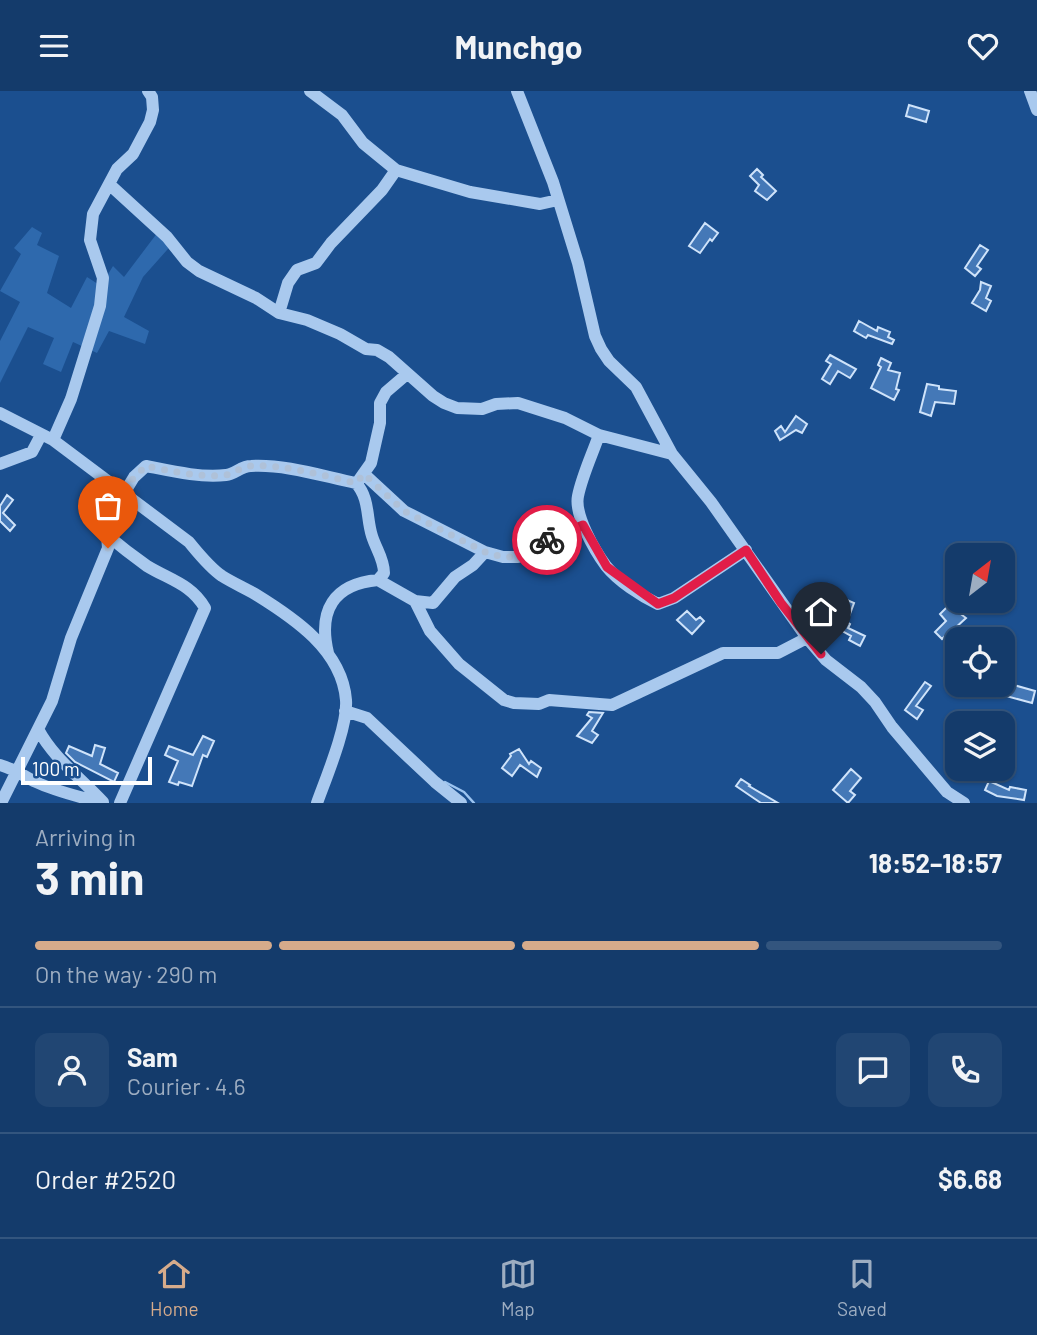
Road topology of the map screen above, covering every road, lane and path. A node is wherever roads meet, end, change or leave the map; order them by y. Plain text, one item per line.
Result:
1 (148, 91) edge
2 (310, 91) edge
3 (517, 91) edge
4 (1030, 91) edge
5 (1037, 110) edge
6 (396, 170) junction
7 (109, 184) junction
8 (558, 200) junction
9 (279, 313) junction
10 (407, 374) junction
11 (0, 413) edge
12 (599, 435) junction
13 (47, 437) junction
14 (672, 454) junction
15 (0, 464) edge
16 (360, 479) junction
17 (125, 494) junction
18 (583, 525) junction
19 (107, 535) junction
20 (746, 550) junction
21 (485, 552) junction
22 (378, 580) junction
23 (415, 601) junction
24 (807, 638) junction
25 (328, 653) junction
26 (345, 711) junction
27 (38, 729) junction
28 (0, 765) edge
29 (17, 770) junction
30 (1, 803) edge
31 (104, 803) edge
32 (120, 803) edge
33 (317, 803) edge
34 (461, 803) edge
35 (964, 803) edge

1 - 7 street
2 - 6 street
3 - 8 street
4 - 5 street
6 - 8 street
6 - 9 street
7 - 9 street
7 - 13 street
8 - 14 street
9 - 10 street
10 - 12 street
10 - 16 street
11 - 13 street
12 - 14 street
12 - 18 street
13 - 15 street
13 - 17 street
14 - 20 street
16 - 17 street
16 - 21 street
16 - 22 street
17 - 19 street
17 - 25 street
18 - 20 street
18 - 21 street
19 - 27 street
19 - 32 street
20 - 24 street
21 - 23 street
22 - 23 street
22 - 25 street
23 - 24 street
24 - 35 street
25 - 26 street
26 - 33 street
26 - 34 street
27 - 29 street
27 - 31 street
28 - 29 street
29 - 30 street
29 - 31 street

